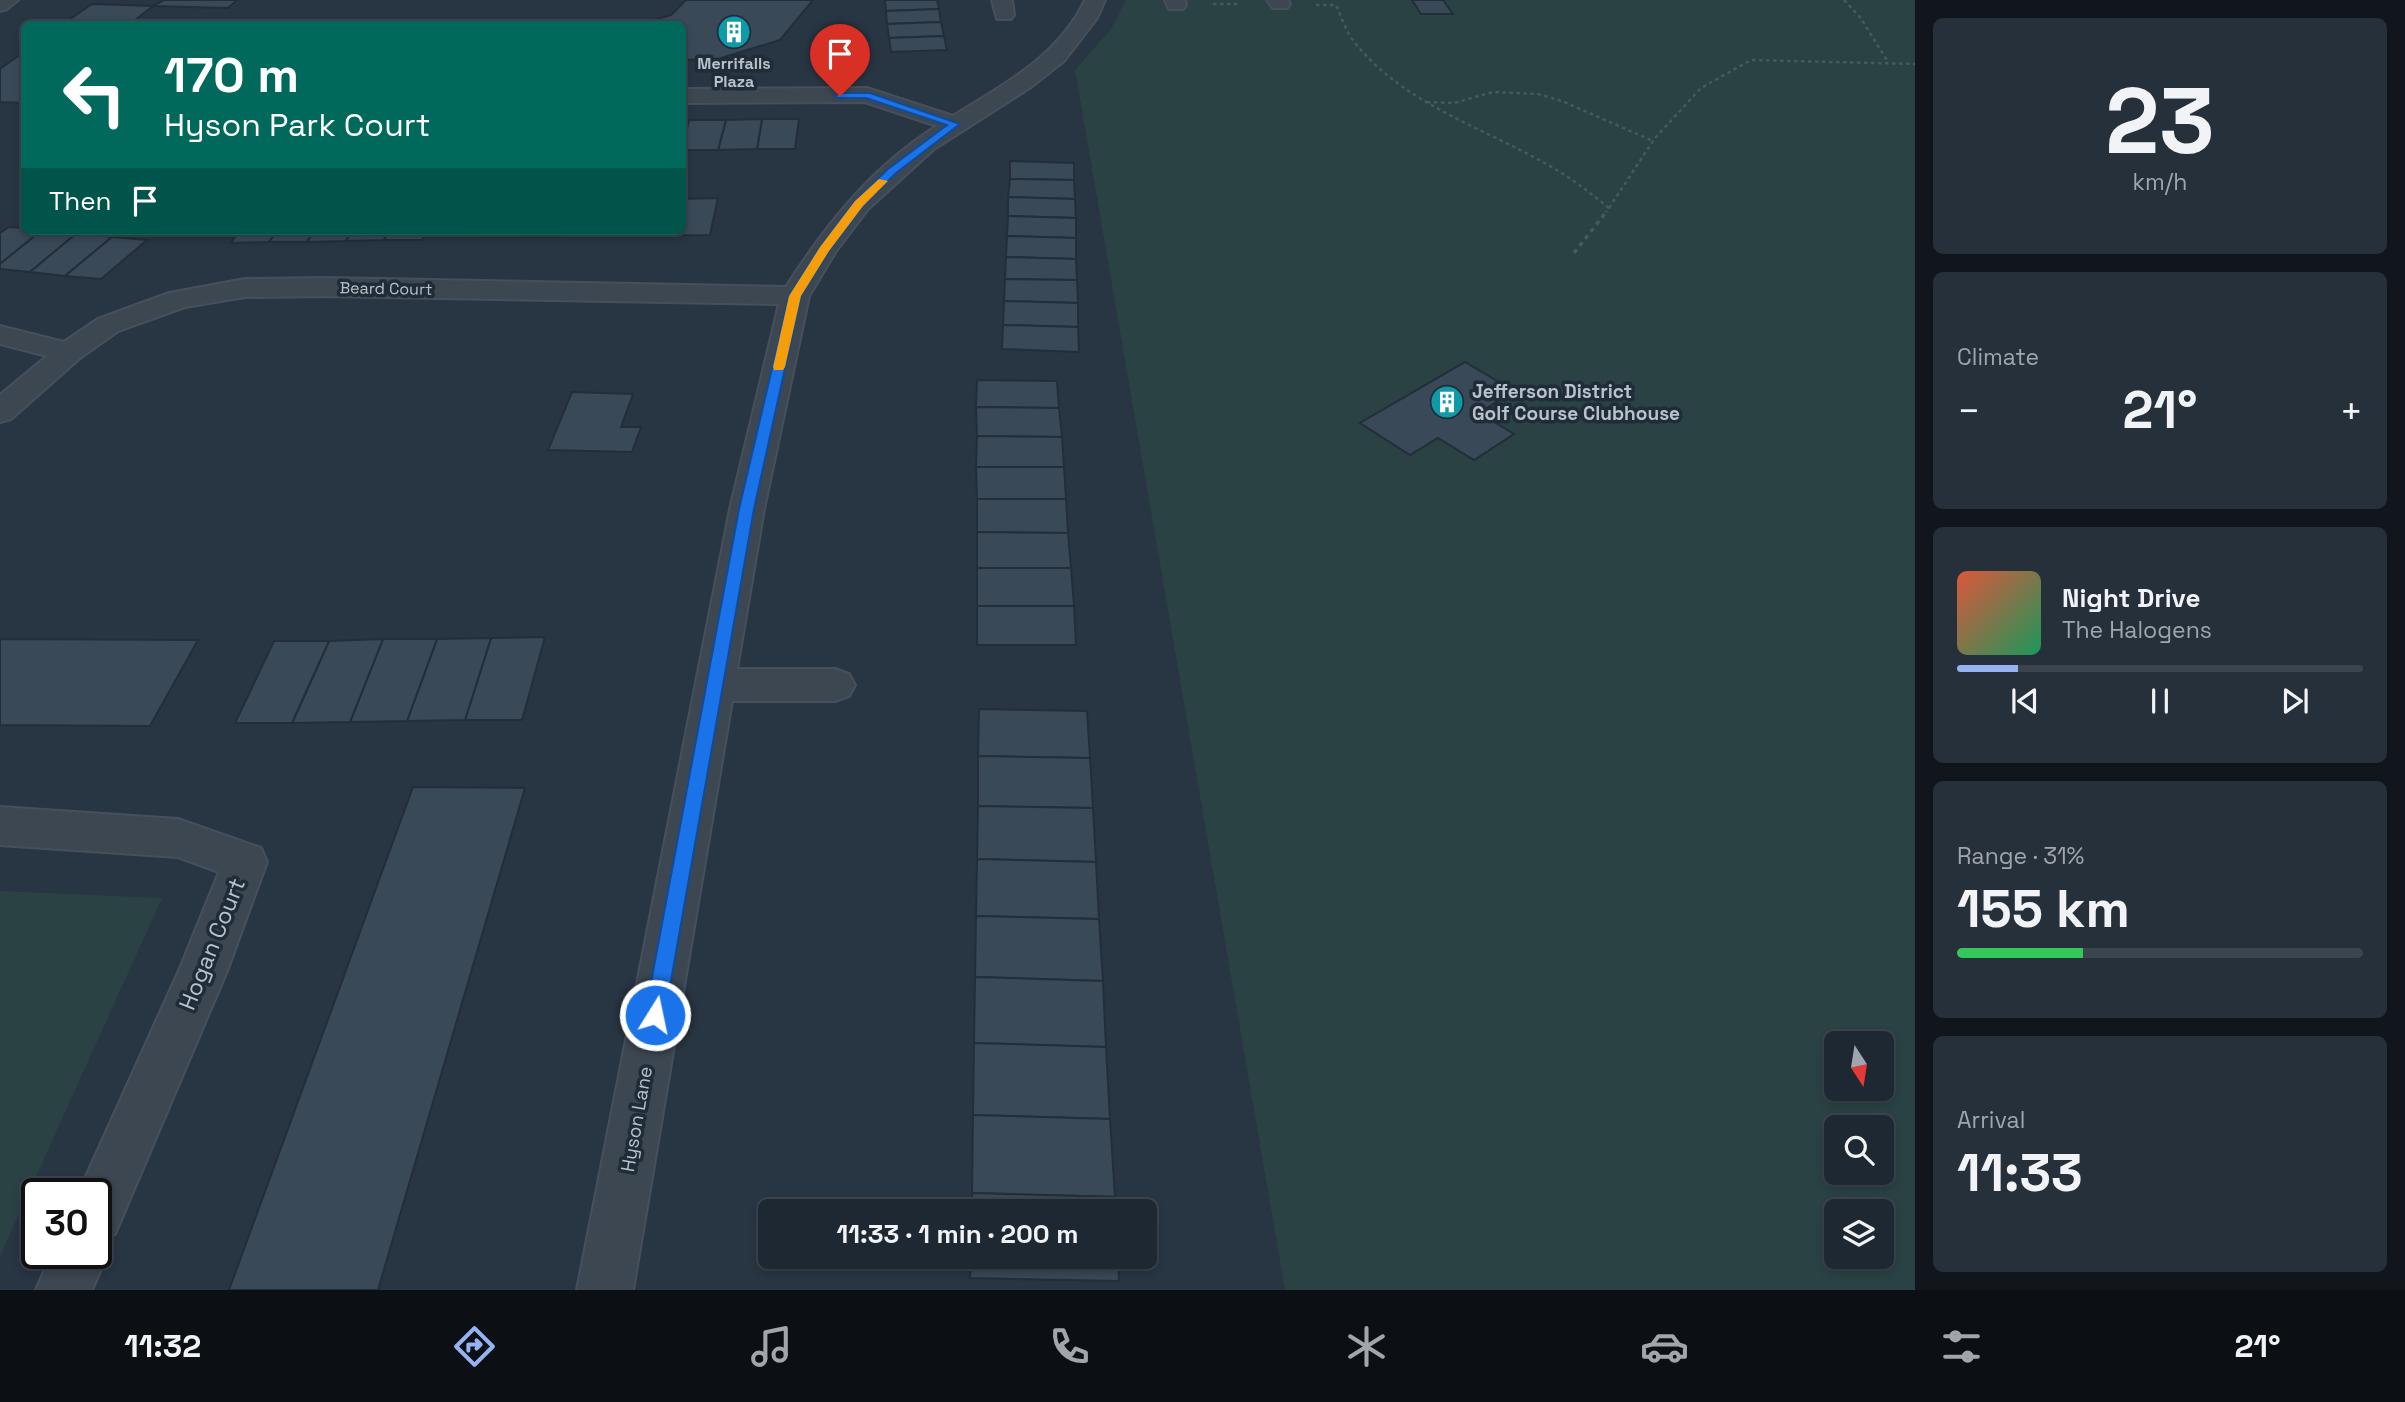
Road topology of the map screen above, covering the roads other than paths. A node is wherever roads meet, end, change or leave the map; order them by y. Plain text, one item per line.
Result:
1 (8, 0) edge
2 (1095, 0) edge
3 (0, 5) edge
4 (686, 96) edge
5 (955, 124) junction
6 (795, 296) junction
7 (0, 335) edge
8 (69, 352) junction
9 (5, 407) edge
10 (715, 685) junction
11 (835, 685) dead end
12 (0, 826) edge
13 (112, 1179) edge
14 (73, 1269) edge
15 (64, 1290) edge
16 (605, 1290) edge

1 - 3 street
2 - 5 street, Hyson Lane
4 - 5 street
5 - 6 street, Hyson Lane
6 - 8 street, Beard Court
6 - 10 street, Hyson Lane
7 - 8 street
8 - 9 street, Beard Court
10 - 11 street
10 - 16 street, Hyson Lane
12 - 13 street, Hogan Court
14 - 15 street

